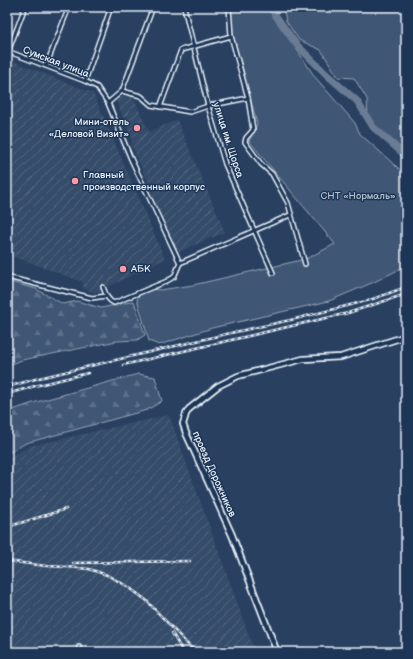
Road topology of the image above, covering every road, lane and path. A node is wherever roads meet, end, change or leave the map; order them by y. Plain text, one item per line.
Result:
1 (25, 7) edge
2 (69, 7) edge
3 (111, 7) edge
4 (153, 7) edge
5 (184, 7) edge
6 (228, 7) edge
7 (405, 7) edge
8 (406, 10) edge
9 (231, 36) junction
10 (194, 46) junction
11 (8, 52) edge
12 (46, 66) junction
13 (85, 81) junction
14 (122, 91) junction
15 (248, 98) junction
16 (108, 103) junction
17 (160, 106) junction
18 (208, 106) junction
19 (290, 216) junction
20 (254, 231) junction
21 (180, 263) junction
22 (305, 264) dead end
23 (273, 272) dead end
24 (7, 277) edge
25 (103, 287) dead end
26 (106, 296) junction
27 (406, 336) edge
28 (79, 647) dead end
29 (79, 652) edge
30 (277, 652) edge

1 - 11 street
2 - 12 street
3 - 13 street
4 - 14 street
5 - 10 street, улица им. Щорса
6 - 9 street
7 - 8 street
9 - 10 street
9 - 15 street
10 - 17 street
10 - 18 street, улица им. Щорса
11 - 12 street, Сумская улица
12 - 13 street, Сумская улица
13 - 16 street, Сумская улица
14 - 16 street
14 - 17 street
15 - 18 street
15 - 19 street
16 - 21 street, Сумская улица
17 - 18 street
18 - 20 street, улица им. Щорса
19 - 20 street
19 - 22 street
20 - 21 street
20 - 23 street, улица им. Щорса
21 - 26 street
24 - 26 street
25 - 26 street
27 - 30 main road, проезд Дорожников
28 - 29 street

